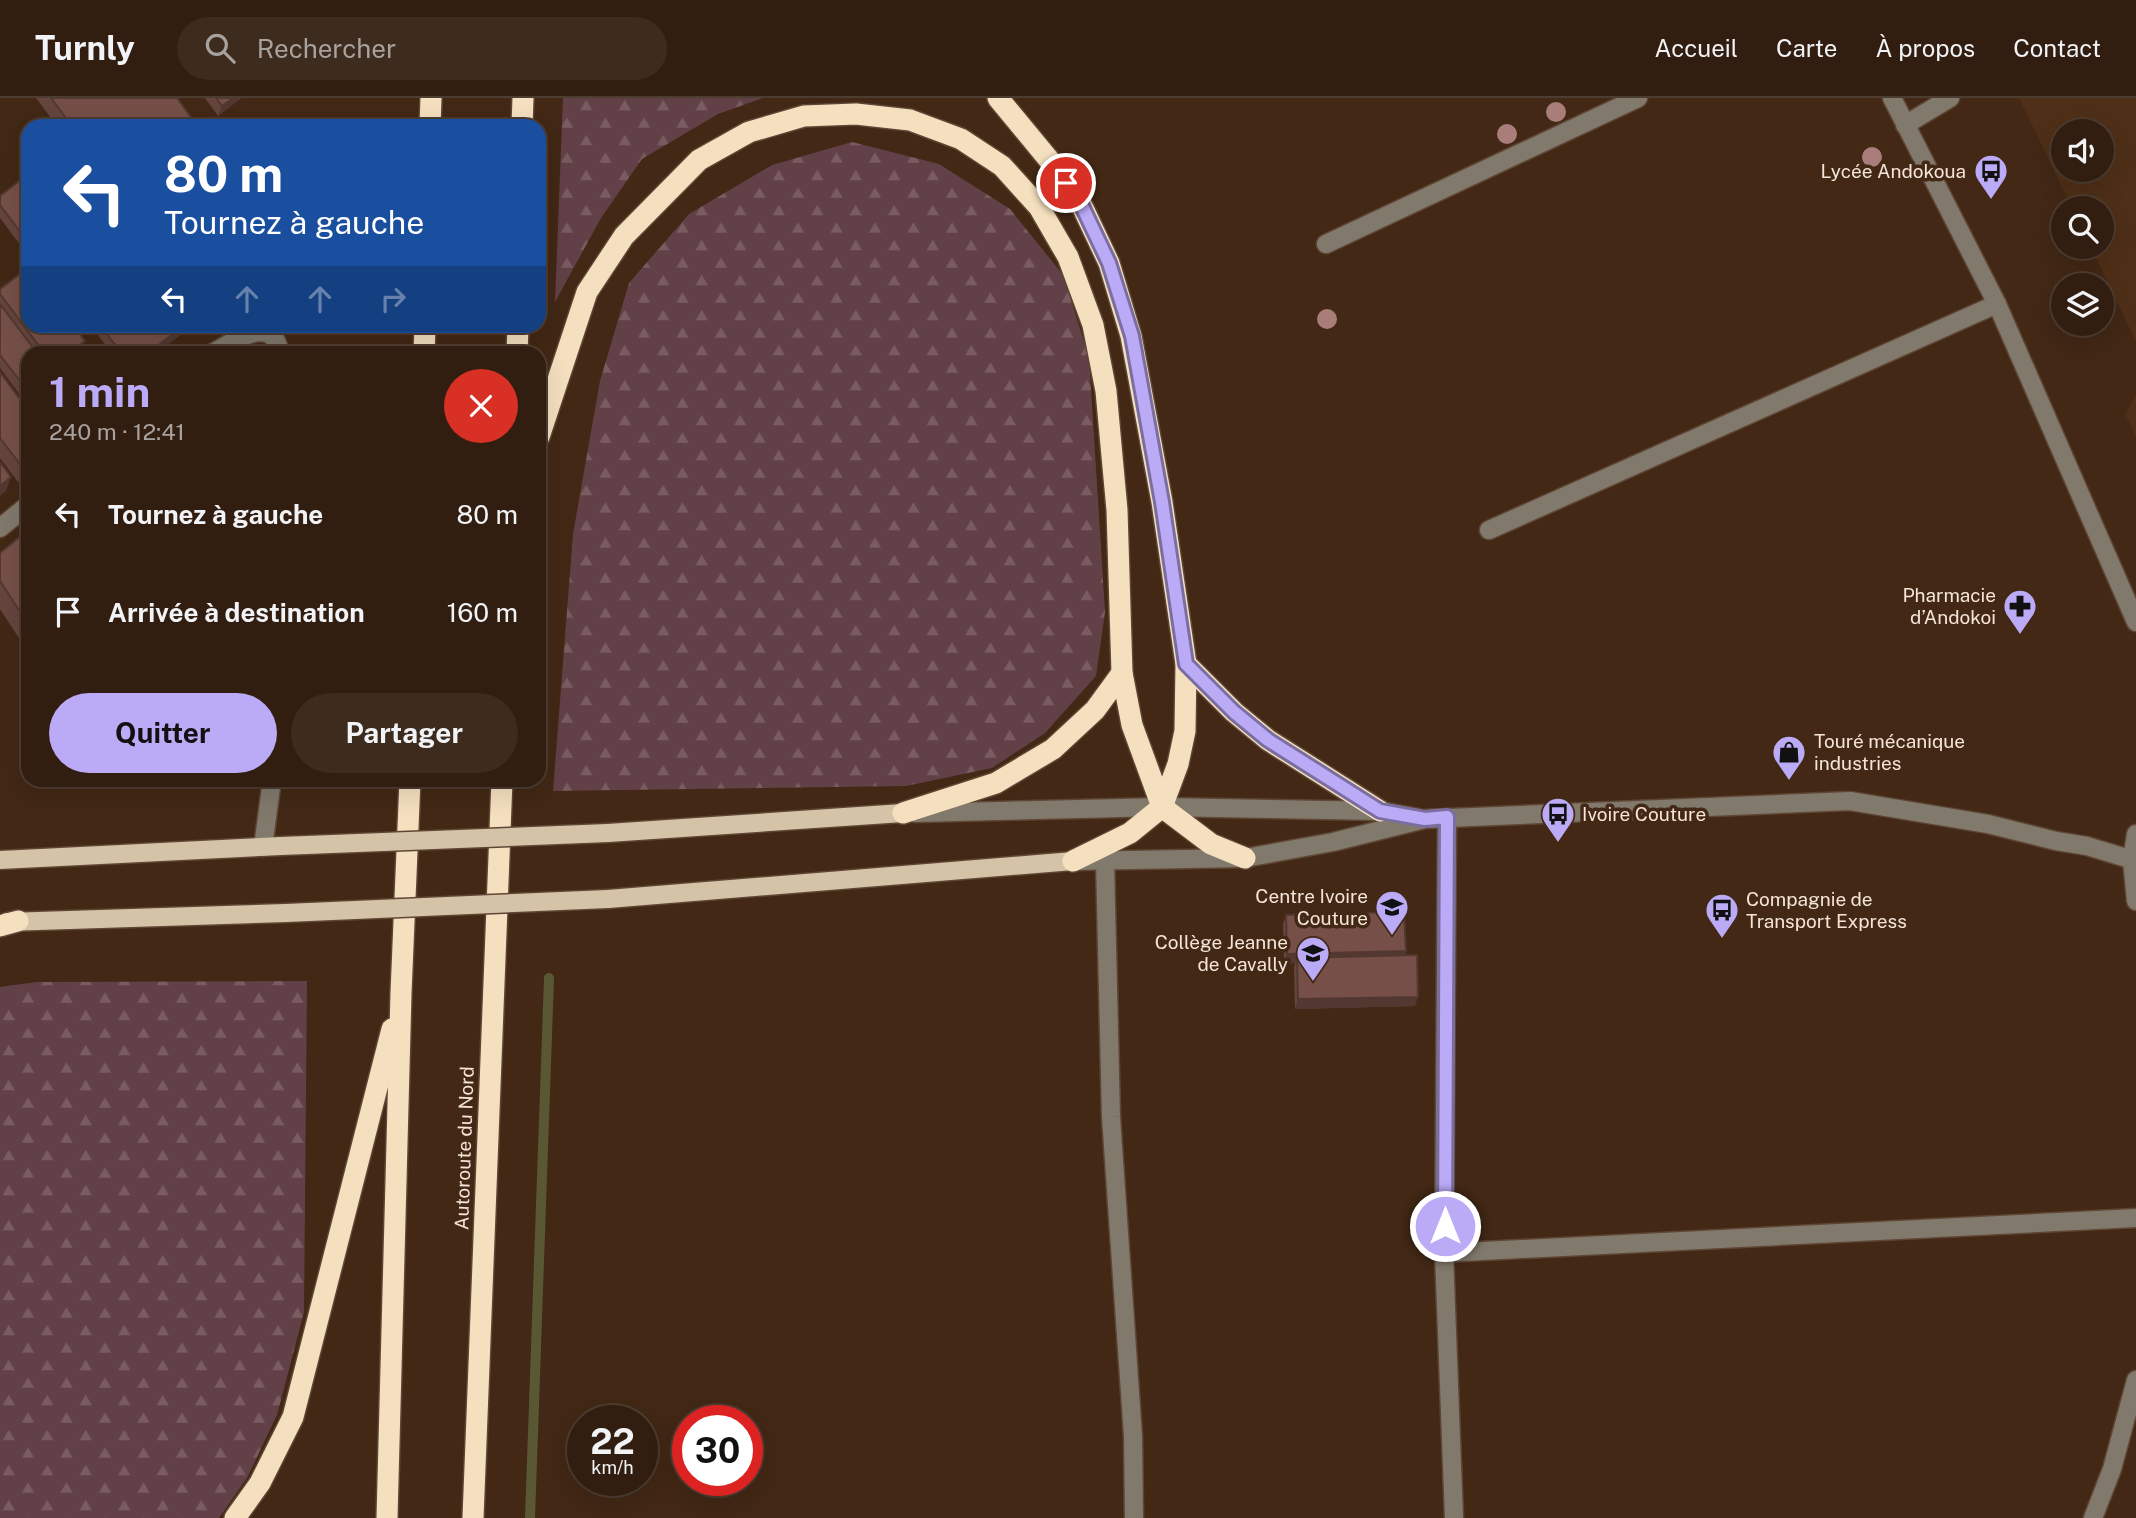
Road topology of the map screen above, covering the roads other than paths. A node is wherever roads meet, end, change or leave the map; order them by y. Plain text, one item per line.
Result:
1 (431, 98) edge
2 (523, 98) edge
3 (998, 98) edge
4 (1638, 98) edge
5 (1892, 98) edge
6 (1950, 98) edge
7 (430, 119) edge
8 (522, 119) edge
9 (1905, 125) junction
10 (1326, 244) dead end
11 (1997, 304) junction
12 (247, 333) edge
13 (264, 333) edge
14 (225, 346) edge
15 (279, 346) edge
16 (546, 416) edge
17 (21, 511) edge
18 (0, 528) edge
19 (1489, 530) dead end
20 (2136, 622) edge
21 (1186, 664) junction
22 (1122, 673) junction
23 (272, 787) edge
24 (410, 787) edge
25 (502, 787) edge
26 (1162, 807) junction
27 (1380, 811) junction
28 (903, 813) junction
29 (1447, 817) junction
30 (1425, 819) junction
31 (2136, 834) edge
32 (272, 847) junction
33 (1245, 858) junction
34 (0, 860) edge
35 (2134, 860) edge
36 (1073, 861) junction
37 (1105, 861) junction
38 (2136, 901) edge
39 (6, 923) edge
40 (401, 993) junction
41 (2136, 1218) edge
42 (1444, 1253) junction
43 (2136, 1380) edge
44 (234, 1518) edge
45 (387, 1518) edge
46 (473, 1518) edge
47 (1134, 1518) edge
48 (1454, 1518) edge
49 (2093, 1518) edge

1 - 7 highway
2 - 8 highway
3 - 21 highway
4 - 10 street
5 - 9 street
6 - 9 street
9 - 11 street
11 - 19 street
11 - 20 street
12 - 14 street
13 - 15 street
16 - 22 highway
17 - 18 street
21 - 26 highway
21 - 27 highway
22 - 26 highway
22 - 28 highway
23 - 32 street
24 - 40 highway
25 - 46 highway, Autoroute du Nord
26 - 27 street
26 - 28 street
26 - 33 highway
26 - 36 highway
27 - 30 street
28 - 32 main road, bridge
29 - 30 street
29 - 35 street
29 - 42 street
30 - 33 street
31 - 35 street
32 - 34 main road
33 - 37 street
35 - 38 street
36 - 37 street
36 - 39 main road, bridge
37 - 47 street
40 - 44 highway
40 - 45 highway
41 - 42 street
42 - 48 street
43 - 49 street

